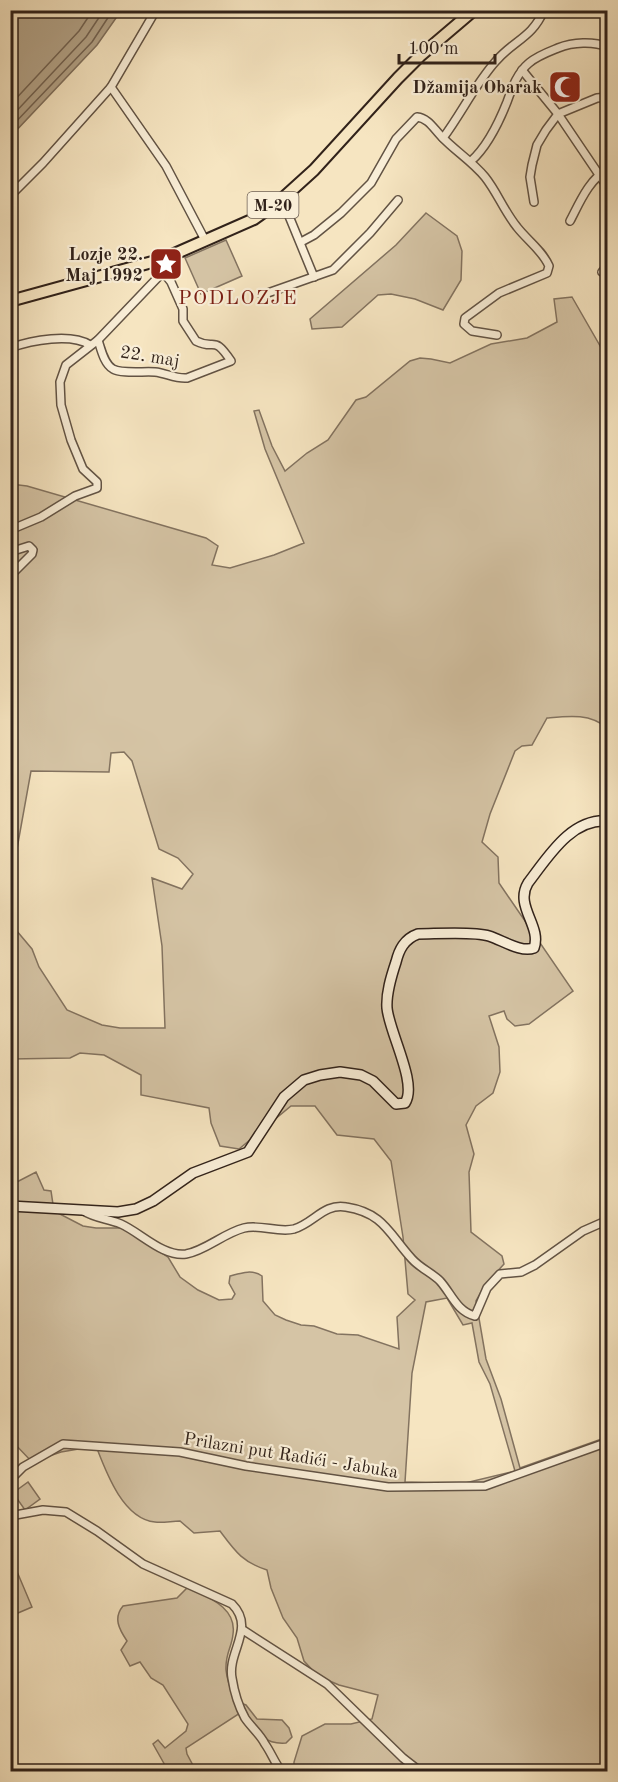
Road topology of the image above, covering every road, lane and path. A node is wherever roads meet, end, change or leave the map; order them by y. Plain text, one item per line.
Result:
1 (156, 10) edge
2 (474, 10) edge
3 (544, 10) edge
4 (608, 47) edge
5 (522, 70) junction
6 (111, 87) junction
7 (608, 97) edge
8 (558, 114) junction
9 (443, 138) junction
10 (471, 161) junction
11 (608, 170) edge
12 (599, 175) junction
13 (608, 188) edge
14 (10, 196) edge
15 (282, 199) junction
16 (398, 200) dead end
17 (534, 202) dead end
18 (570, 221) dead end
19 (205, 240) junction
20 (300, 242) junction
21 (163, 259) junction
22 (608, 265) edge
23 (163, 272) junction
24 (602, 273) dead end
25 (314, 277) junction
26 (262, 295) dead end
27 (10, 301) edge
28 (497, 335) dead end
29 (98, 340) junction
30 (90, 345) junction
31 (10, 348) edge
32 (10, 530) edge
33 (10, 552) edge
34 (10, 576) edge
35 (608, 821) edge
36 (10, 1206) edge
37 (80, 1209) junction
38 (608, 1220) edge
39 (608, 1442) edge
40 (10, 1480) edge
41 (10, 1516) edge
42 (243, 1630) junction
43 (282, 1772) edge
44 (421, 1772) edge

1 - 6 street
2 - 15 main road, M-20
3 - 9 street
4 - 5 street
5 - 8 street
5 - 10 street
6 - 14 street
6 - 19 street
7 - 8 street
8 - 12 street
8 - 17 street
9 - 10 street
9 - 20 street
10 - 28 street
11 - 12 street
12 - 13 street
12 - 18 street
15 - 19 main road, M-20
15 - 20 street
16 - 25 street
19 - 21 main road, M-20
20 - 25 street
21 - 23 street
21 - 27 main road, M-20
22 - 24 street
23 - 29 street, 22. maj
23 - 29 street, 22. maj
25 - 26 street
29 - 30 street, 22. maj
30 - 31 street
30 - 32 street, 22. maj
33 - 34 street
35 - 37 main road
36 - 37 main road
37 - 38 street
39 - 40 street, Prilazni put Radići - Jabuka
41 - 42 street
42 - 43 street
42 - 44 street

